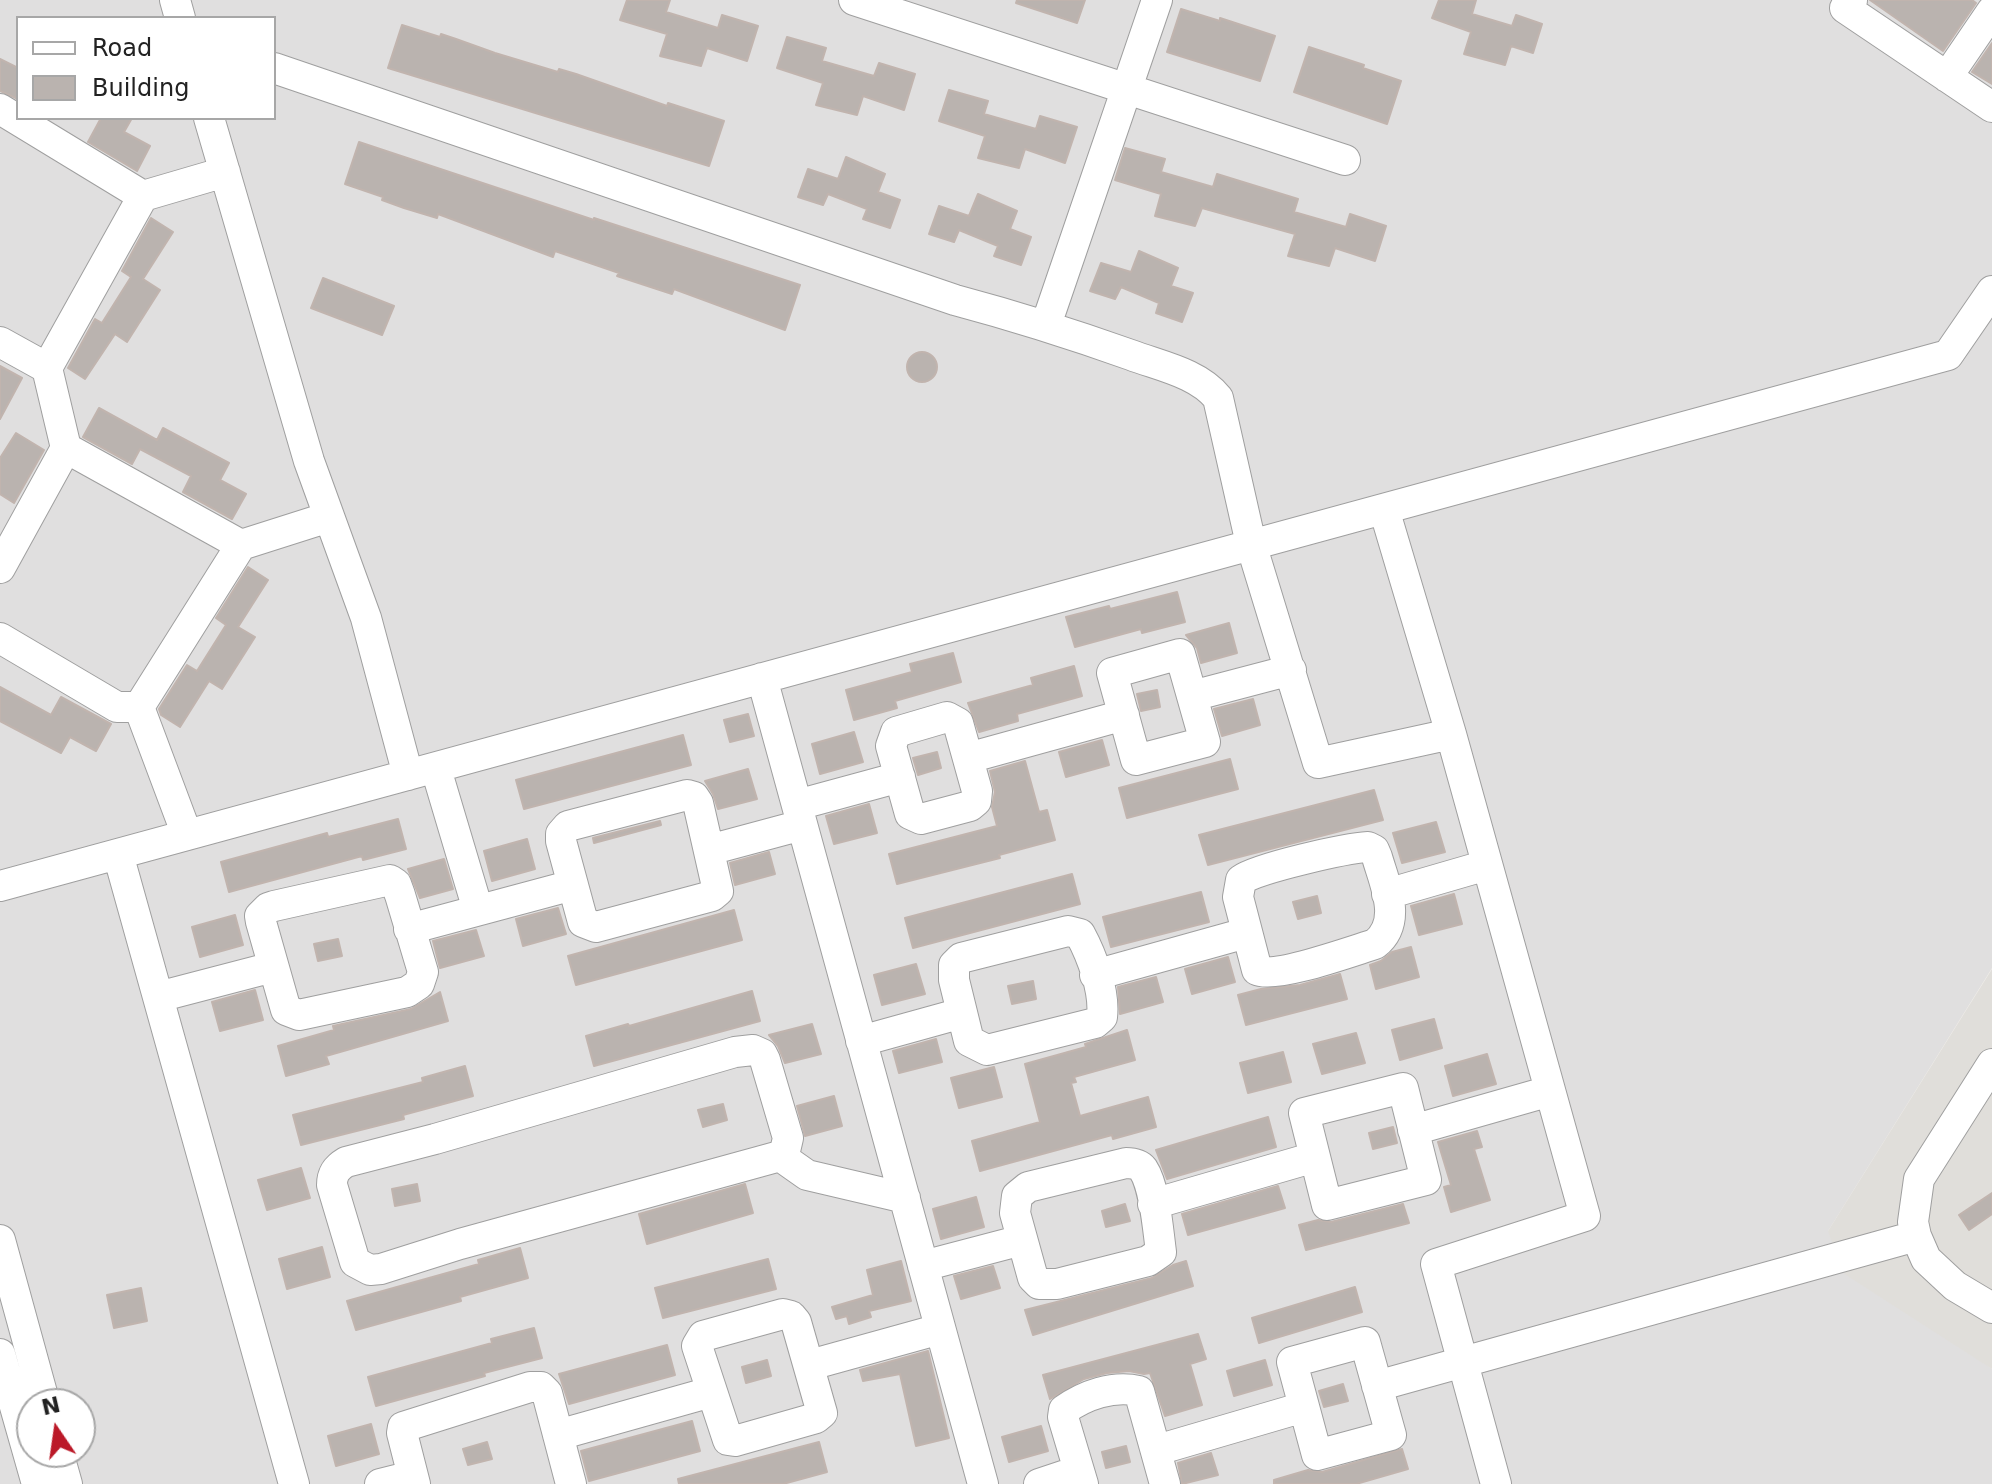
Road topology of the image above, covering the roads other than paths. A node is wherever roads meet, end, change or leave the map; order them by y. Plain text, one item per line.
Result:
1 (854, 0) edge
2 (1157, 0) edge
3 (1852, 0) edge
4 (1992, 11) edge
5 (276, 69) edge
6 (1947, 77) junction
7 (1128, 89) junction
8 (1992, 107) edge
9 (18, 120) edge
10 (210, 120) edge
11 (1345, 160) dead end
12 (225, 172) junction
13 (143, 196) junction
14 (1992, 291) edge
15 (1046, 325) junction
16 (0, 342) edge
17 (47, 368) junction
18 (66, 448) junction
19 (1384, 509) junction
20 (329, 517) junction
21 (1251, 544) junction
22 (241, 545) junction
23 (0, 568) edge
24 (0, 638) edge
25 (1291, 670) junction
26 (762, 678) junction
27 (1192, 696) junction
28 (139, 707) junction
29 (1124, 715) junction
30 (1451, 734) junction
31 (968, 758) junction
32 (422, 772) junction
33 (900, 777) junction
34 (800, 815) junction
35 (187, 835) junction
36 (709, 850) junction
37 (118, 854) junction
38 (1487, 865) junction
39 (573, 885) junction
40 (0, 886) edge
41 (1387, 894) junction
42 (478, 910) junction
43 (409, 929) junction
44 (1246, 933) junction
45 (273, 967) junction
46 (1095, 975) junction
47 (158, 997) junction
48 (962, 1013) junction
49 (861, 1041) junction
50 (1992, 1064) edge
51 (1550, 1091) junction
52 (1413, 1130) junction
53 (780, 1156) junction
54 (1315, 1157) junction
55 (905, 1198) junction
56 (1153, 1204) junction
57 (1916, 1236) junction
58 (0, 1240) edge
59 (1022, 1240) junction
60 (923, 1266) junction
61 (1992, 1308) edge
62 (940, 1329) junction
63 (0, 1354) edge
64 (1462, 1360) junction
65 (810, 1365) junction
66 (1377, 1386) junction
67 (41, 1388) edge
68 (711, 1392) junction
69 (1304, 1407) junction
70 (558, 1435) junction
71 (1157, 1450) junction
72 (1081, 1478) edge
73 (413, 1480) edge
74 (37, 1484) edge
75 (294, 1484) edge
76 (380, 1484) edge
77 (571, 1484) edge
78 (983, 1484) edge
79 (1039, 1484) edge
80 (1165, 1484) edge
81 (1496, 1484) edge

1 - 7 street
2 - 7 street
3 - 6 street
4 - 6 street
5 - 15 street
6 - 8 street
7 - 11 street
7 - 15 street
9 - 13 street
10 - 12 street
12 - 13 street
12 - 20 street
13 - 17 street
14 - 19 street
15 - 21 street
16 - 17 street
17 - 18 street
18 - 22 street
18 - 23 street
19 - 21 street
19 - 30 street
20 - 22 street
20 - 32 street
21 - 25 street
21 - 26 street
22 - 28 street
24 - 28 street
25 - 27 street
25 - 30 street
26 - 32 street
26 - 34 street
27 - 29 street
27 - 29 street
28 - 35 street
29 - 31 street
30 - 38 street
31 - 33 street
31 - 33 street
32 - 35 street
32 - 42 street
33 - 34 street
34 - 36 street
34 - 49 street
35 - 37 street
36 - 39 street
36 - 39 street
37 - 40 street
37 - 47 street
38 - 41 street
38 - 51 street
39 - 42 street
41 - 44 street
41 - 44 street
42 - 43 street
43 - 45 street
43 - 45 street
44 - 46 street
45 - 47 street
46 - 48 street
46 - 48 street
47 - 75 street
48 - 49 street
49 - 55 street
50 - 57 street
51 - 52 street
51 - 64 street
52 - 54 street
52 - 54 street
53 - 53 street
53 - 55 street
54 - 56 street
55 - 60 street
56 - 59 street
56 - 59 street
57 - 61 street
57 - 64 street
58 - 67 street
59 - 60 street
60 - 62 street
62 - 65 street
62 - 78 street
63 - 74 street
64 - 66 street
64 - 81 street
65 - 68 street
65 - 68 street
66 - 69 street
66 - 69 street
68 - 70 street
69 - 71 street
70 - 73 street
70 - 77 street
71 - 72 street
71 - 80 street
72 - 79 street
73 - 76 street

